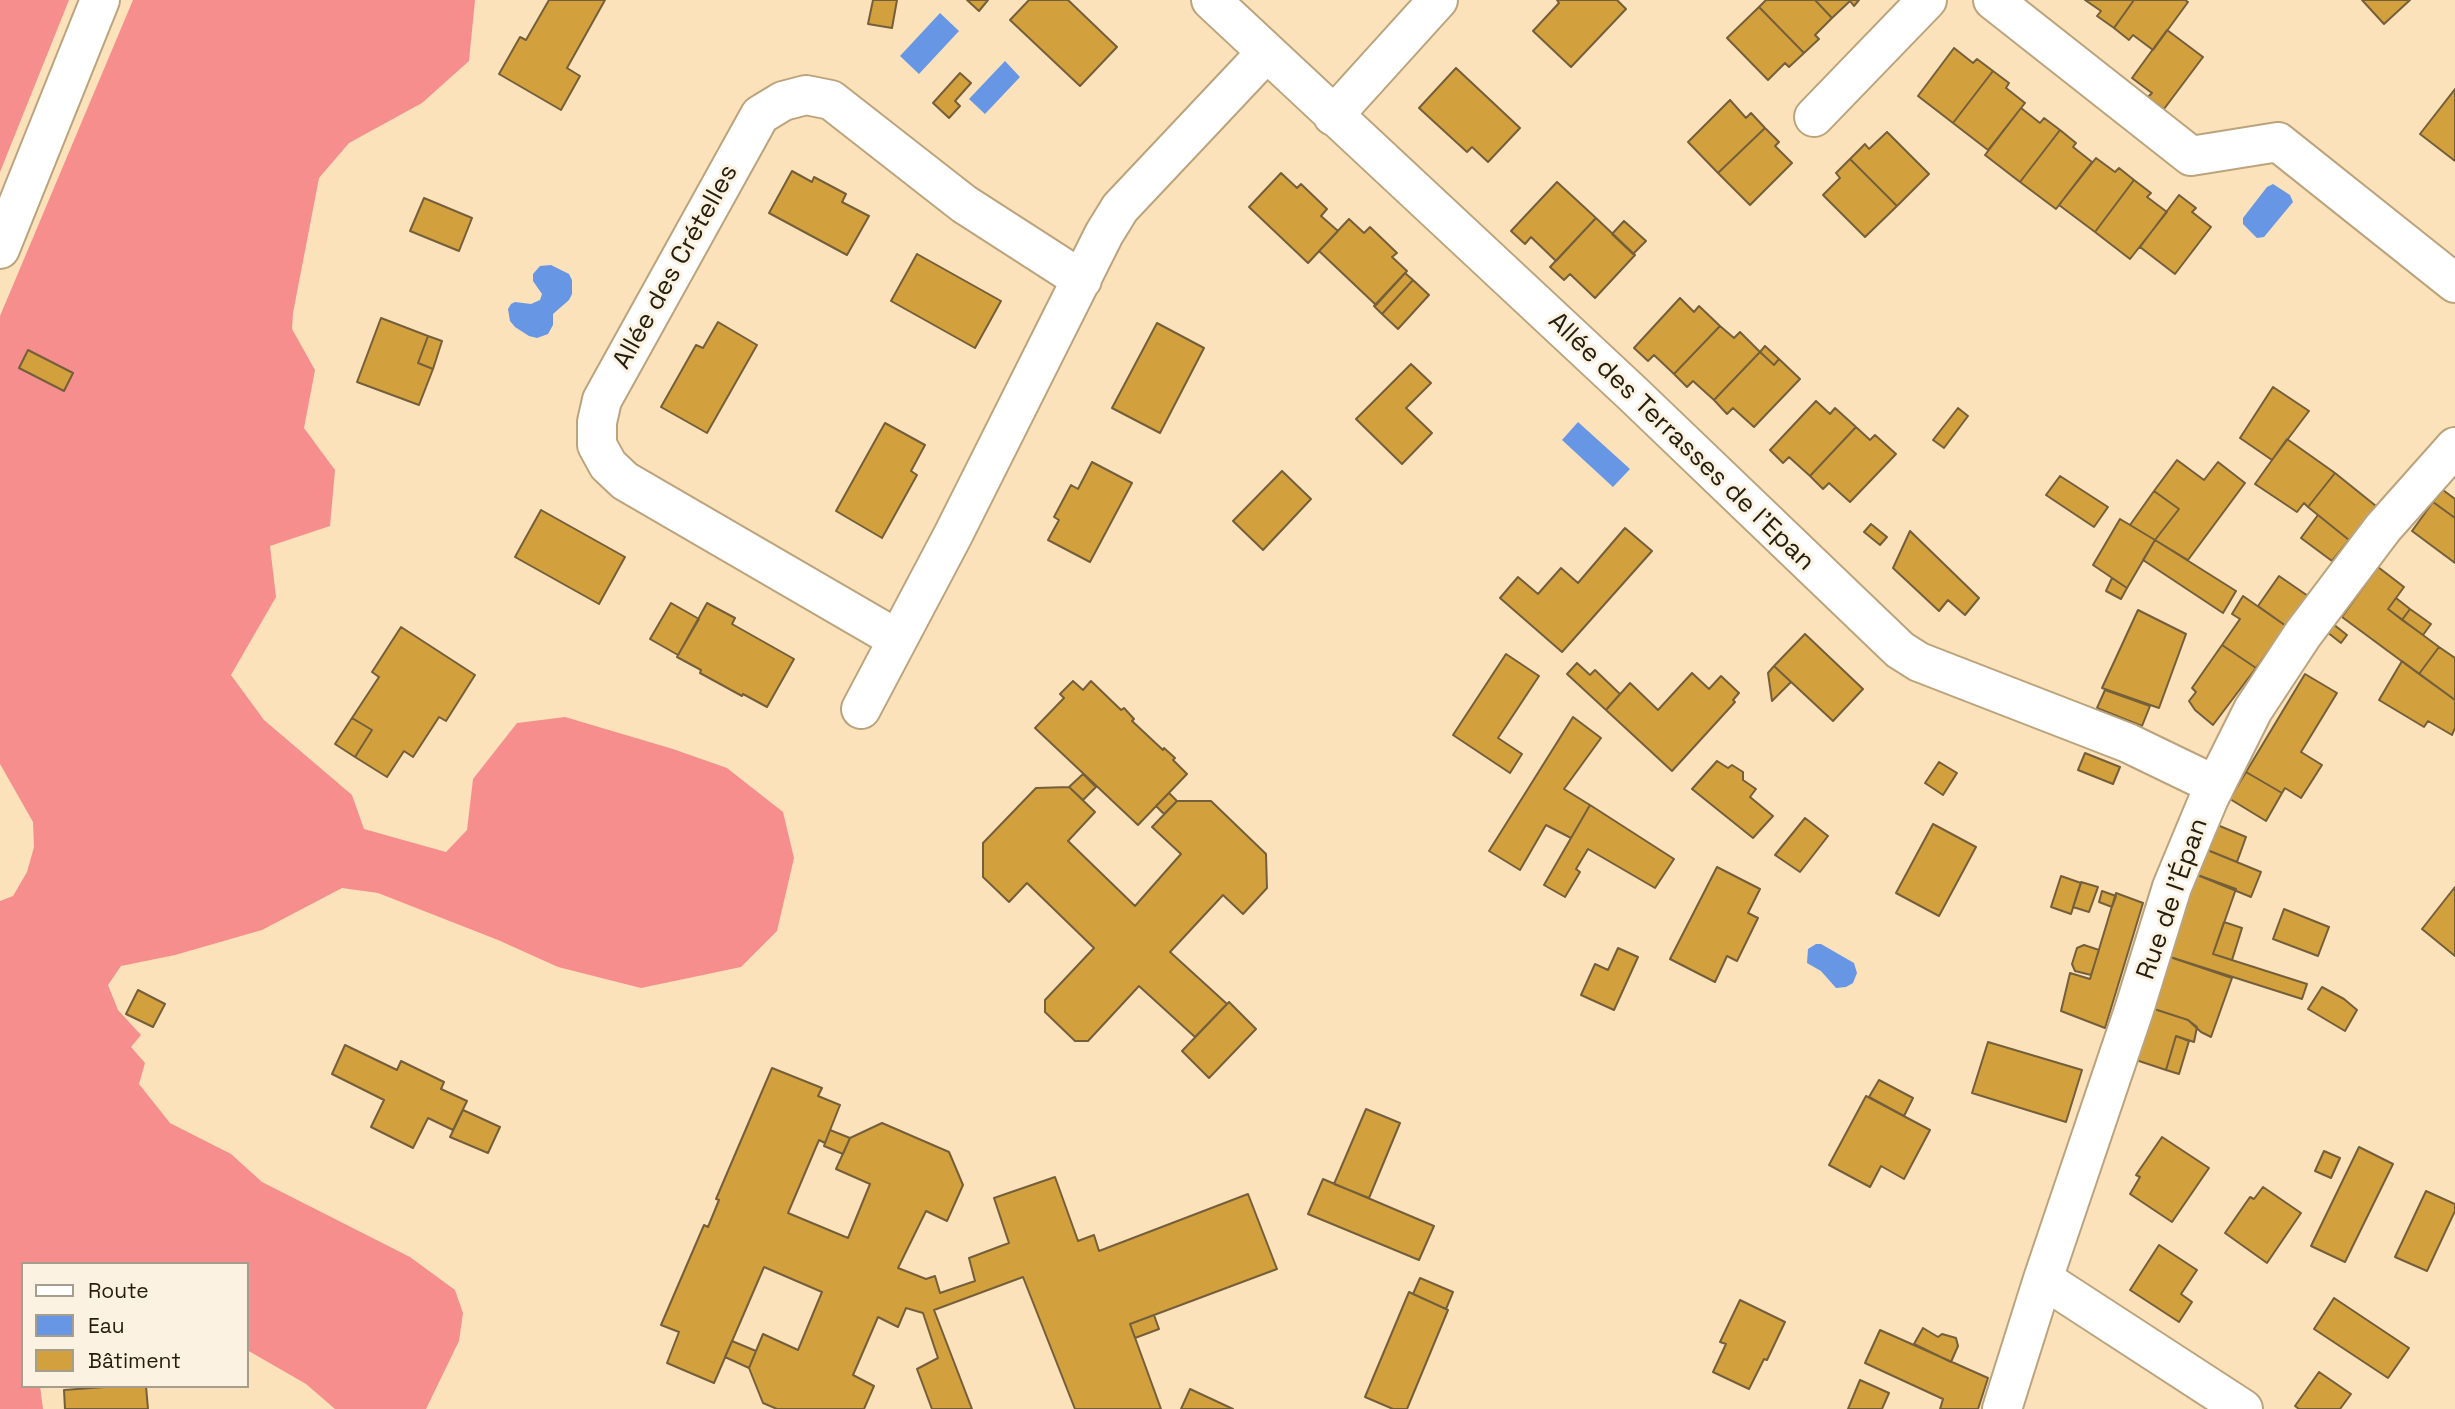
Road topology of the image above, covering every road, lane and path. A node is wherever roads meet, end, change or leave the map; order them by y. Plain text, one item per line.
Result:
1 (100, 0) edge
2 (1211, 0) edge
3 (1438, 0) edge
4 (1927, 0) edge
5 (1993, 0) edge
6 (1266, 53) junction
7 (1334, 116) junction
8 (1814, 117) dead end
9 (0, 249) edge
10 (1082, 280) junction
11 (2455, 283) edge
12 (2455, 447) edge
13 (897, 639) junction
14 (861, 709) dead end
15 (2215, 785) junction
16 (2043, 1279) junction
17 (2002, 1409) edge
18 (2243, 1409) edge

1 - 9 street
2 - 6 street, Allée des Terrasses de l'Epan
3 - 7 street
4 - 8 street
5 - 11 street
6 - 7 street, Allée des Terrasses de l'Epan
6 - 10 street
7 - 15 street, Allée des Terrasses de l'Epan
10 - 13 street
10 - 13 street, Allée des Crételles
12 - 15 street, Rue de l'Épan
13 - 14 street
15 - 16 street, Rue de l'Épan
16 - 17 street, Rue de l'Épan
16 - 18 street

